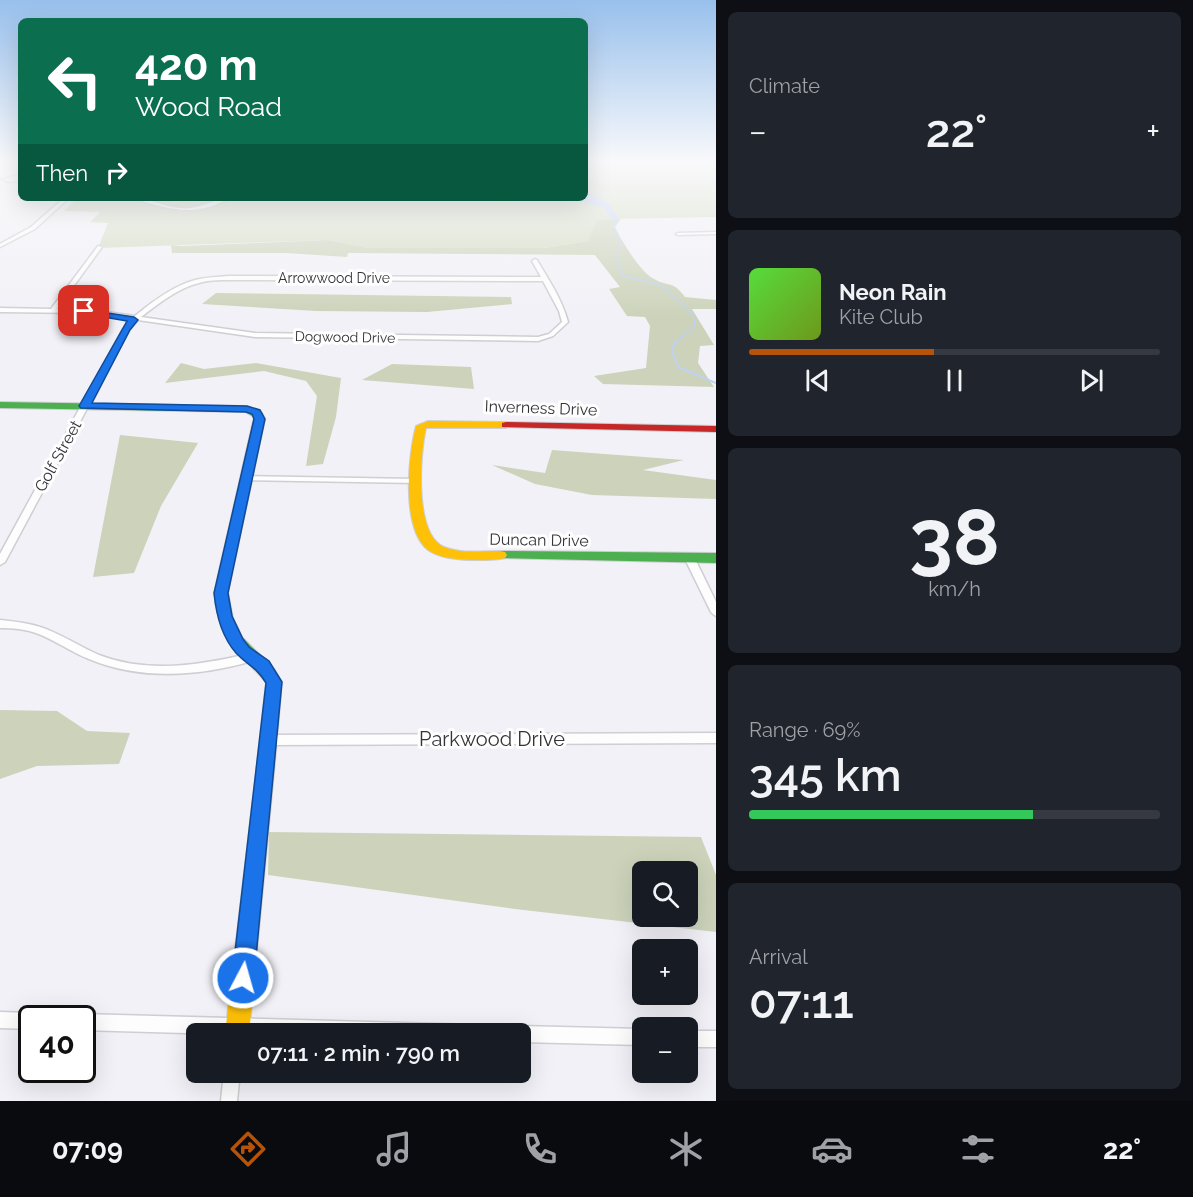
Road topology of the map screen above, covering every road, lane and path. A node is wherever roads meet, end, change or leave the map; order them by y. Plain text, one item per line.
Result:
1 (48, 214) edge
2 (716, 233) edge
3 (678, 234) dead end
4 (0, 244) edge
5 (100, 247) dead end
6 (535, 261) dead end
7 (546, 279) junction
8 (0, 310) edge
9 (53, 310) junction
10 (134, 320) junction
11 (0, 405) edge
12 (85, 406) junction
13 (716, 429) edge
14 (246, 478) junction
15 (416, 481) junction
16 (716, 558) edge
17 (690, 559) junction
18 (0, 562) edge
19 (716, 612) edge
20 (0, 624) edge
21 (252, 657) junction
22 (716, 738) edge
23 (269, 740) junction
24 (0, 1020) edge
25 (18, 1021) edge
26 (96, 1023) edge
27 (239, 1023) edge
28 (186, 1027) edge
29 (531, 1034) edge
30 (632, 1037) edge
31 (698, 1039) edge
32 (716, 1039) edge
33 (230, 1083) edge
34 (228, 1101) edge

1 - 4 street
2 - 3 street
5 - 9 street
6 - 7 street, Dogwood Drive
7 - 10 street, Arrowwood Drive
7 - 10 street, Dogwood Drive
8 - 9 street, Dogwood Drive
9 - 10 street, Dogwood Drive
10 - 12 street, Golf Street
11 - 12 street
12 - 14 street
12 - 18 street, Golf Street
13 - 15 street, Inverness Drive
14 - 15 street
14 - 21 street
15 - 17 street, Duncan Drive
16 - 17 street, Duncan Drive
17 - 19 street
20 - 21 street
21 - 23 street
22 - 23 street, Parkwood Drive
23 - 27 street
24 - 25 street
26 - 28 street
29 - 30 street
31 - 32 street
33 - 34 street

